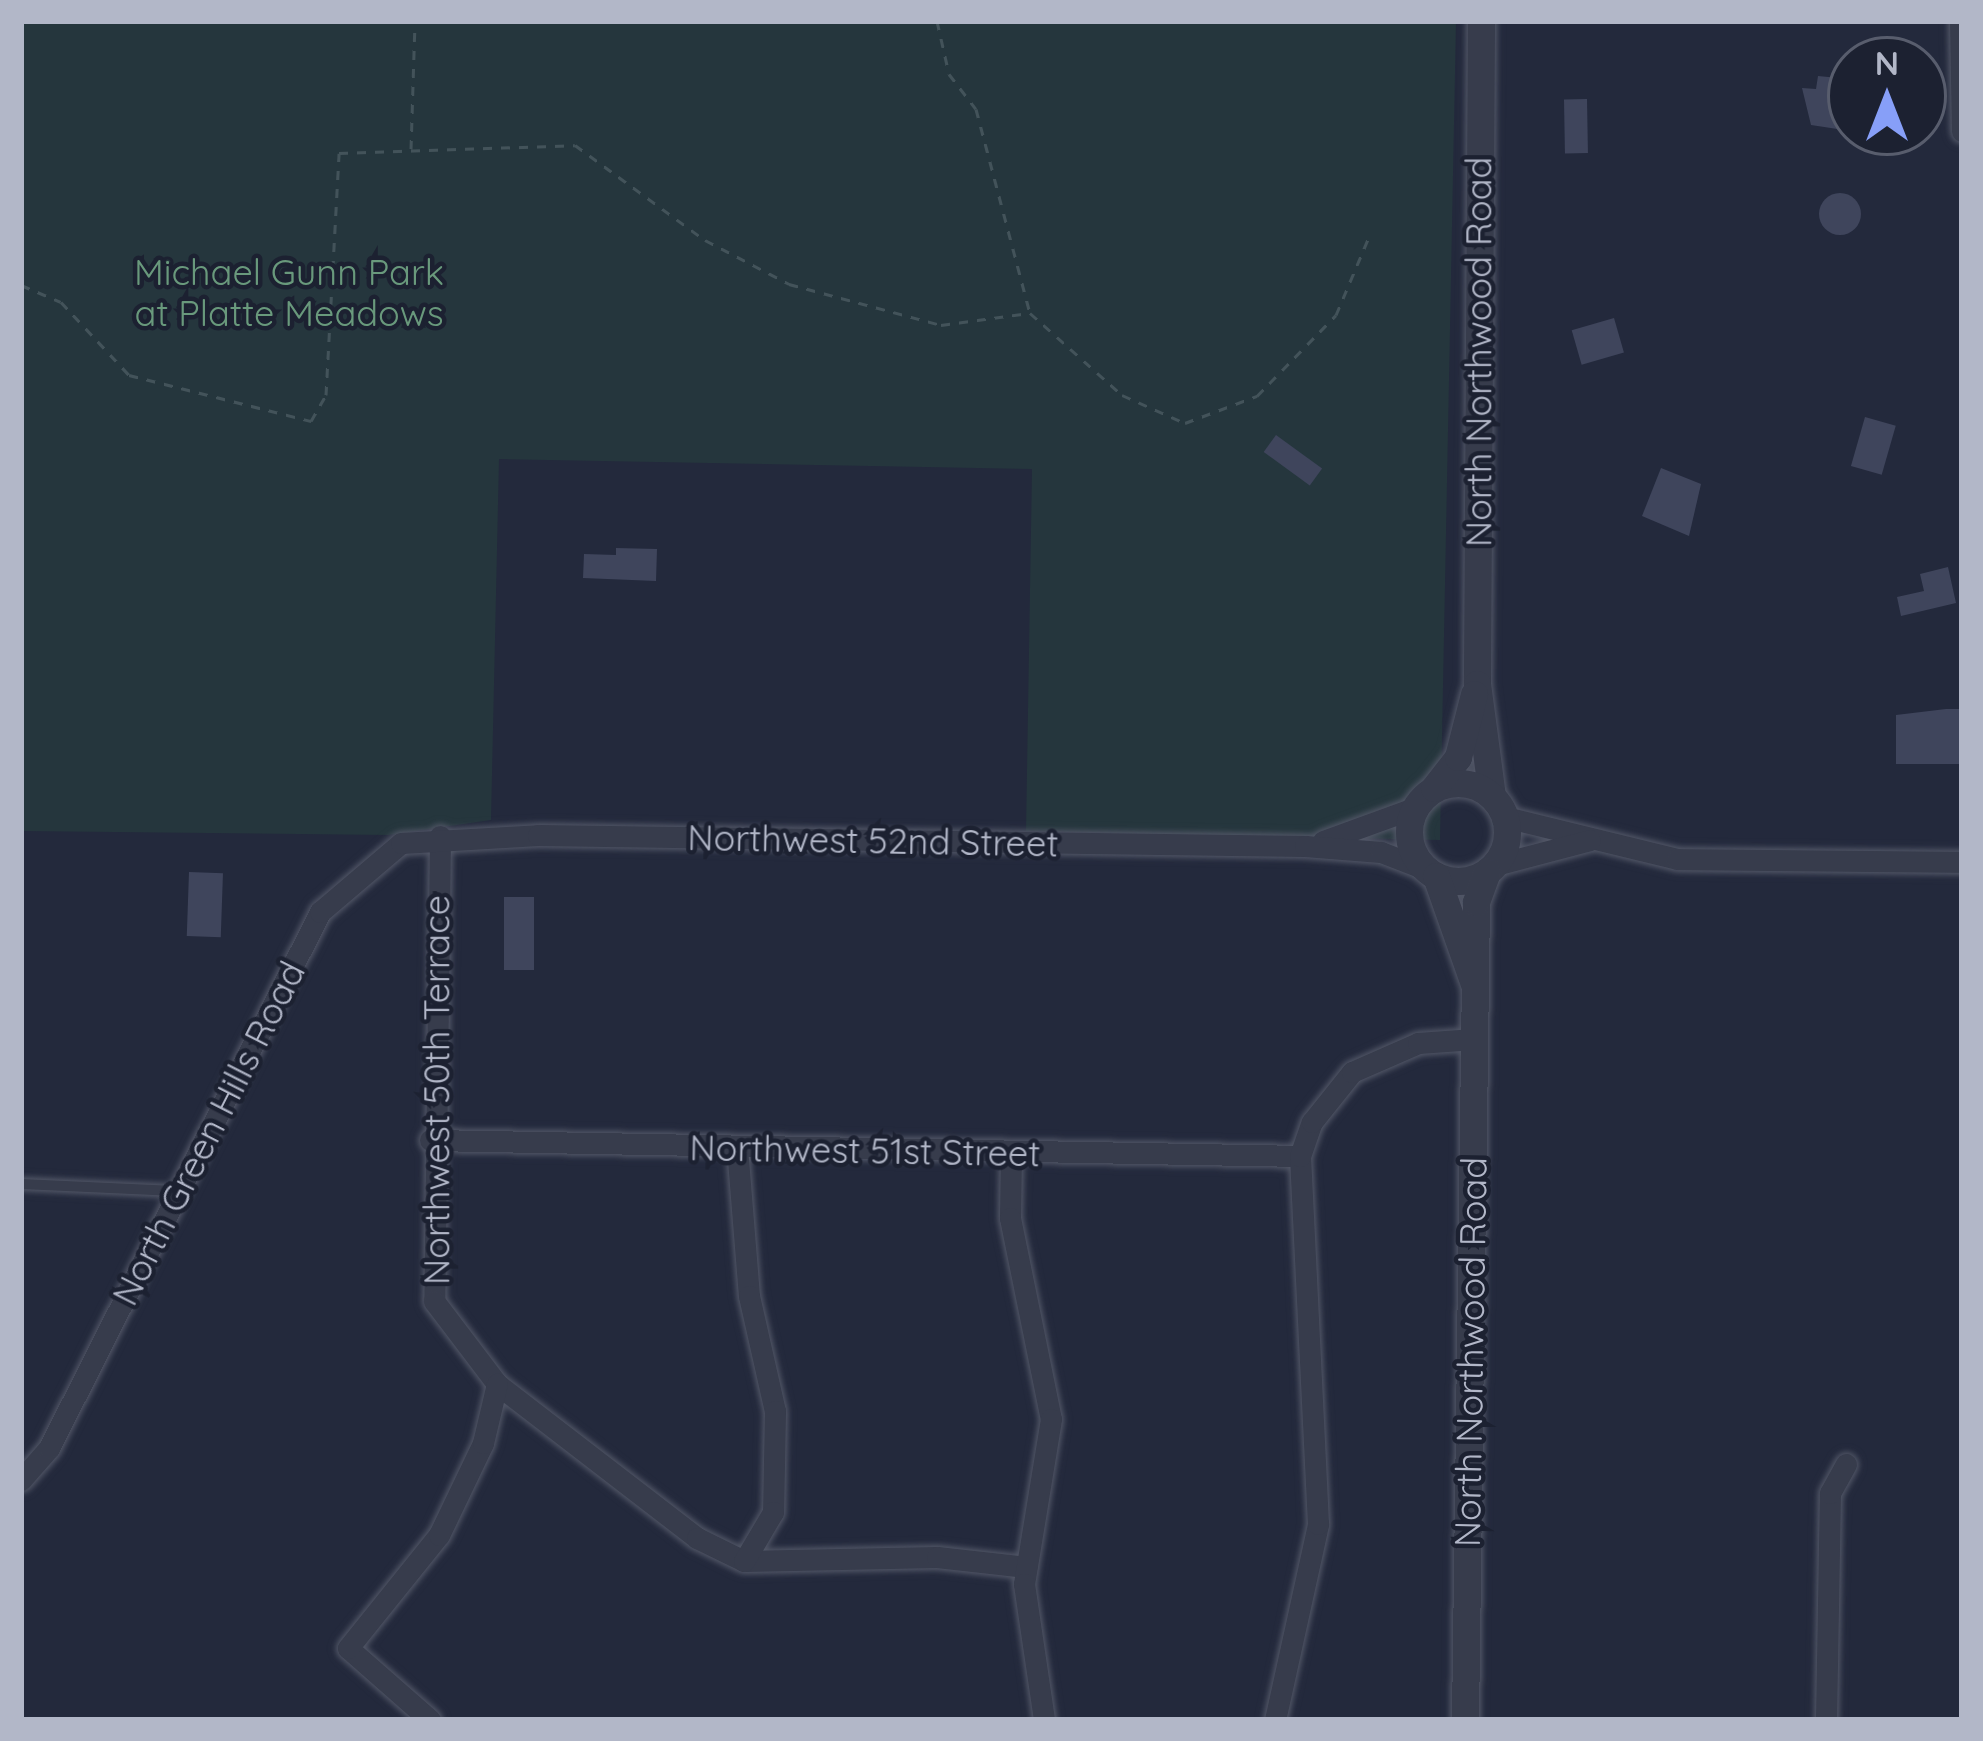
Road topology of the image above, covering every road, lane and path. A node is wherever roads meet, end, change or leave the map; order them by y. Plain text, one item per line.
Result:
1 (416, 21) edge
2 (937, 21) edge
3 (1481, 21) edge
4 (1960, 21) edge
5 (1962, 131) edge
6 (410, 149) junction
7 (1369, 237) dead end
8 (21, 285) edge
9 (1030, 313) junction
10 (1477, 684) junction
11 (1424, 798) junction
12 (1499, 806) junction
13 (440, 836) junction
14 (1590, 840) junction
15 (1305, 846) junction
16 (1962, 862) edge
17 (1491, 868) junction
18 (1431, 872) junction
19 (1474, 984) junction
20 (1474, 1039) junction
21 (430, 1140) junction
22 (737, 1148) junction
23 (1012, 1154) junction
24 (1300, 1156) junction
25 (21, 1184) edge
26 (179, 1191) junction
27 (497, 1384) junction
28 (1846, 1464) dead end
29 (21, 1480) edge
30 (744, 1561) junction
31 (1026, 1567) junction
32 (430, 1720) edge
33 (1044, 1720) edge
34 (1275, 1720) edge
35 (1465, 1720) edge
36 (1826, 1720) edge

1 - 6 path
2 - 9 path
3 - 10 street, North Northwood Road
4 - 5 street
6 - 8 path
6 - 9 path
7 - 9 path
10 - 11 street, North Northwood Road
10 - 12 street, North Northwood Road
11 - 12 street
11 - 15 street, Northwest 52nd Street
11 - 18 street
12 - 14 street
12 - 17 street
13 - 15 street, Northwest 52nd Street
13 - 21 street, Northwest 50th Terrace
13 - 26 street, North Green Hills Road
14 - 16 street
14 - 17 street
15 - 18 street, Northwest 52nd Street
17 - 18 street
17 - 19 street, North Northwood Road
18 - 19 street, North Northwood Road
19 - 20 street, North Northwood Road
20 - 24 street
20 - 35 street, North Northwood Road
21 - 22 street, Northwest 51st Street
21 - 27 street, Northwest 50th Terrace
22 - 23 street, Northwest 51st Street
22 - 30 street
23 - 24 street, Northwest 51st Street
23 - 31 street
24 - 34 street
25 - 26 lane
26 - 29 street, North Green Hills Road
27 - 30 street, Northwest 50th Terrace
27 - 32 street
28 - 36 street
30 - 31 street, Northwest 50th Terrace
31 - 33 street

